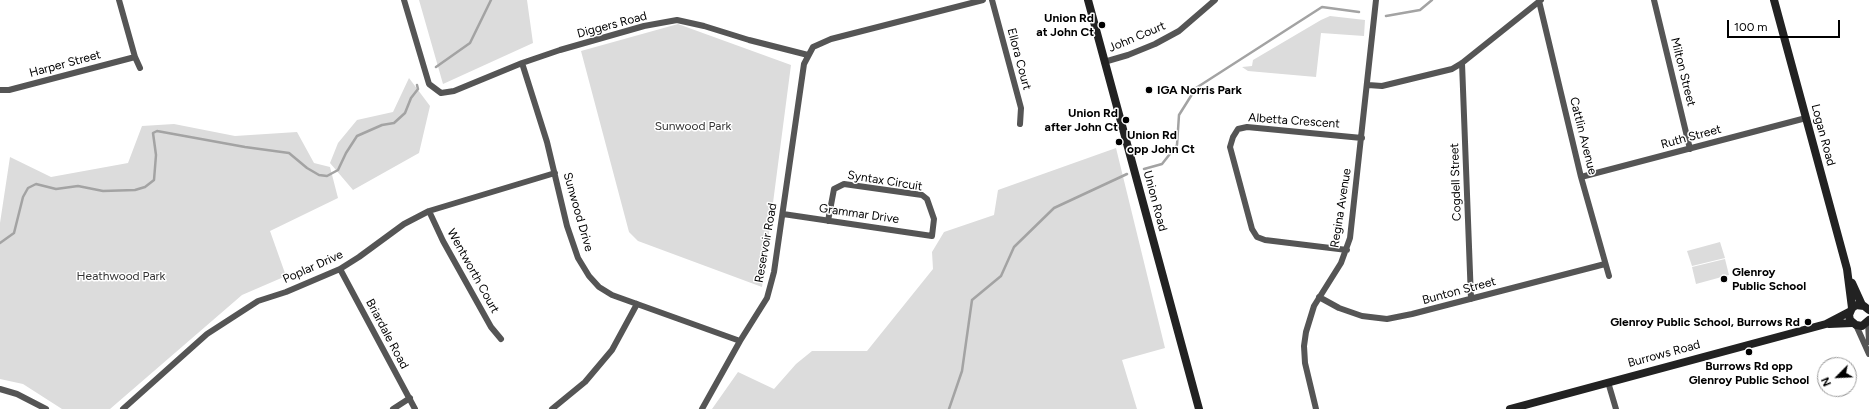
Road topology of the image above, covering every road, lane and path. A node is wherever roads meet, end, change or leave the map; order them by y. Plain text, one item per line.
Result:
1 (119, 0) edge
2 (404, 0) edge
3 (983, 0) edge
4 (992, 0) edge
5 (1088, 0) edge
6 (1214, 0) edge
7 (1376, 0) edge
8 (1654, 0) edge
9 (1774, 0) edge
10 (1540, 1) edge
11 (808, 55) junction
12 (134, 57) junction
13 (1104, 62) junction
14 (522, 63) junction
15 (1462, 64) junction
16 (140, 68) dead end
17 (1368, 85) junction
18 (0, 90) edge
19 (1806, 118) junction
20 (1020, 124) dead end
21 (1362, 138) junction
22 (1690, 148) junction
23 (555, 173) junction
24 (1582, 177) junction
25 (429, 211) junction
26 (783, 214) junction
27 (828, 221) junction
28 (932, 236) joint
29 (1347, 250) junction
30 (1605, 264) junction
31 (340, 270) junction
32 (1609, 276) dead end
33 (1849, 277) junction
34 (1319, 297) junction
35 (1471, 299) junction
36 (637, 304) junction
37 (1862, 305) junction
38 (1850, 310) junction
39 (1869, 310) edge
40 (1868, 321) edge
41 (1826, 324) junction
42 (1854, 324) junction
43 (501, 339) dead end
44 (740, 341) junction
45 (1869, 342) edge
46 (1869, 354) edge
47 (1608, 382) junction
48 (0, 389) edge
49 (410, 398) junction
50 (46, 409) edge
51 (123, 409) edge
52 (393, 409) edge
53 (415, 409) edge
54 (552, 409) edge
55 (702, 409) edge
56 (1198, 409) edge
57 (1316, 409) edge
58 (1510, 409) edge
59 (1616, 409) edge

1 - 12 street
2 - 14 street, Diggers Road
3 - 11 street
4 - 20 street, Ellora Court
5 - 13 main road, Union Road
6 - 13 street, John Court
7 - 17 street, Regina Avenue
8 - 22 street, Milton Street
9 - 19 main road, Logan Road
10 - 15 street
10 - 24 street, Cattlin Avenue
11 - 14 street, Diggers Road
11 - 26 street, Reservoir Road
12 - 16 street
12 - 18 street, Harper Street
13 - 56 main road, Union Road
14 - 23 street, Sunwood Drive
15 - 17 street
15 - 35 street, Cogdell Street
17 - 21 street, Regina Avenue
19 - 22 street, Ruth Street
19 - 33 main road, Logan Road
21 - 29 street, Regina Avenue
21 - 29 street, Albetta Crescent
22 - 24 street, Ruth Street
23 - 25 street, Poplar Drive
23 - 36 street, Sunwood Drive
24 - 30 street, Cattlin Avenue
25 - 31 street, Poplar Drive
25 - 43 street, Wentworth Court
26 - 27 street, Grammar Drive
26 - 44 street, Reservoir Road
27 - 28 street, Grammar Drive
27 - 28 street, Syntax Circuit
29 - 34 street, Regina Avenue
30 - 32 street, Cattlin Avenue
30 - 35 street, Bunton Street
31 - 49 street, Briardale Road
31 - 51 street, Poplar Drive
33 - 37 main road, Logan Road
33 - 38 main road, Logan Road
34 - 35 street, Bunton Street
34 - 57 street, Regina Avenue
36 - 44 street, Sunwood Drive
36 - 54 street
37 - 38 main road, Burrows Road
37 - 39 main road
38 - 41 main road, Burrows Road
38 - 42 main road, Logan Road
40 - 42 main road, Burrows Road
40 - 45 street
41 - 42 main road, Burrows Road
41 - 47 main road, Burrows Road
42 - 46 street
44 - 55 street, Reservoir Road
47 - 58 main road, Burrows Road
47 - 59 street
48 - 50 street
49 - 52 street
49 - 53 street, Briardale Road

